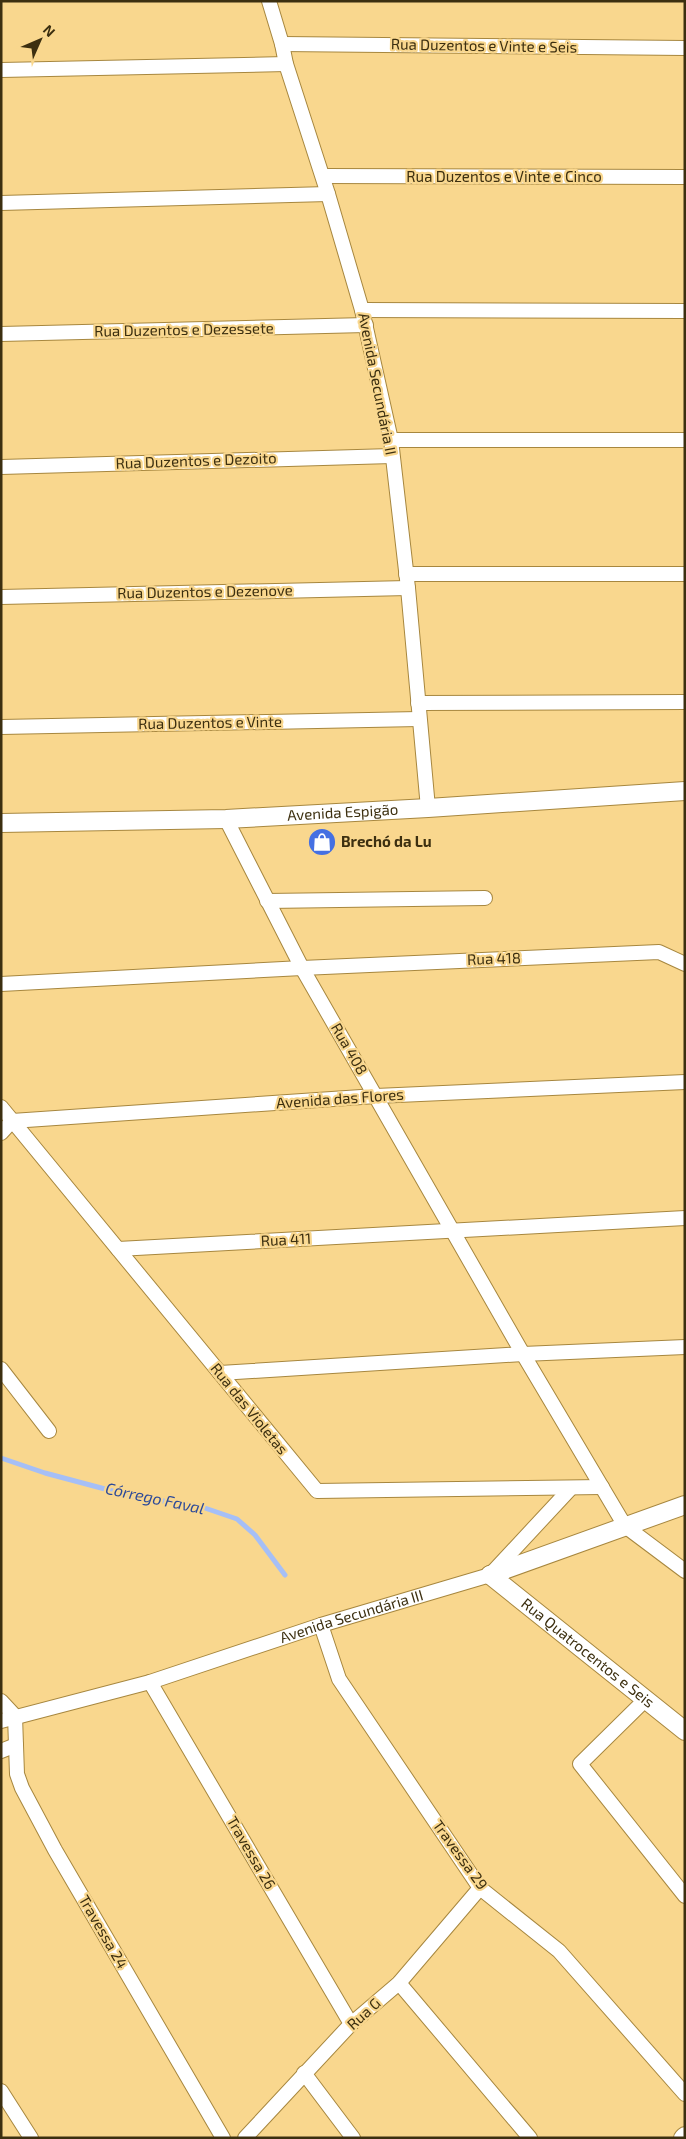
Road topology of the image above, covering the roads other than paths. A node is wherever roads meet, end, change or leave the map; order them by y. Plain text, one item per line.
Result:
1 (269, 1) edge
2 (282, 44) junction
3 (685, 48) edge
4 (286, 64) junction
5 (1, 70) edge
6 (323, 176) junction
7 (685, 177) edge
8 (328, 194) junction
9 (1, 203) edge
10 (362, 310) junction
11 (685, 311) edge
12 (366, 325) junction
13 (1, 334) edge
14 (391, 440) junction
15 (685, 440) edge
16 (392, 456) junction
17 (1, 467) edge
18 (685, 574) edge
19 (407, 581) junction
20 (1, 597) edge
21 (685, 702) edge
22 (418, 703) junction
23 (419, 719) junction
24 (1, 727) edge
25 (685, 791) edge
26 (428, 808) junction
27 (226, 819) junction
28 (1, 824) edge
29 (485, 898) dead end
30 (267, 901) junction
31 (685, 964) edge
32 (302, 968) junction
33 (1, 984) edge
34 (685, 1082) edge
35 (376, 1096) junction
36 (1, 1107) edge
37 (12, 1121) junction
38 (1, 1134) edge
39 (685, 1218) edge
40 (454, 1232) junction
41 (118, 1249) junction
42 (685, 1347) edge
43 (523, 1354) junction
44 (1, 1369) edge
45 (220, 1373) junction
46 (49, 1431) dead end
47 (602, 1487) junction
48 (571, 1488) junction
49 (685, 1505) edge
50 (625, 1526) junction
51 (685, 1571) edge
52 (490, 1575) junction
53 (321, 1625) junction
54 (150, 1682) junction
55 (645, 1700) junction
56 (1, 1701) edge
57 (15, 1716) junction
58 (1, 1721) edge
59 (685, 1731) edge
60 (16, 1745) junction
61 (1, 1750) edge
62 (480, 1888) junction
63 (685, 1896) edge
64 (399, 1983) junction
65 (351, 2024) junction
66 (304, 2073) junction
67 (1, 2091) edge
68 (685, 2094) edge
69 (31, 2138) edge
70 (223, 2138) edge
71 (245, 2138) edge
72 (353, 2138) edge
73 (530, 2138) edge

1 - 2 street, Avenida Secundária II
2 - 3 street, Rua Duzentos e Vinte e Seis
2 - 4 street, Avenida Secundária II
4 - 5 street
4 - 6 street, Avenida Secundária II
6 - 7 street, Rua Duzentos e Vinte e Cinco
6 - 8 street, Avenida Secundária II
8 - 9 street
8 - 10 street, Avenida Secundária II
10 - 11 street
10 - 12 street, Avenida Secundária II
12 - 13 street, Rua Duzentos e Dezessete
12 - 14 street, Avenida Secundária II
14 - 15 street
14 - 16 street, Avenida Secundária II
16 - 17 street, Rua Duzentos e Dezoito
16 - 19 street, Avenida Secundária II
18 - 19 street, Rua Duzentos e Dezenove
19 - 20 street, Rua Duzentos e Dezenove
19 - 22 street, Avenida Secundária II
21 - 22 street
22 - 23 street, Avenida Secundária II
23 - 24 street, Rua Duzentos e Vinte
23 - 26 street, Avenida Secundária II
25 - 26 street, Avenida Espigão
26 - 27 street, Avenida Espigão
27 - 28 street, Avenida Espigão
27 - 30 street, Rua 408
29 - 30 street
30 - 32 street, Rua 408
31 - 32 street, Rua 418
32 - 33 street, Rua 418
32 - 35 street, Rua 408
34 - 35 street, Avenida das Flores
35 - 37 street, Avenida das Flores
35 - 40 street, Rua 408
36 - 37 street, Rua das Violetas
37 - 38 street
37 - 41 street, Rua das Violetas
39 - 40 street, Rua 411
40 - 41 street, Rua 411
40 - 43 street, Rua 408
41 - 45 street, Rua das Violetas
42 - 43 street
43 - 45 street
43 - 47 street, Rua 408
44 - 46 street
45 - 48 street, Rua das Violetas
47 - 48 street, Rua das Violetas
47 - 50 street, Rua 408
48 - 52 street
49 - 50 street, Avenida Secundária III
50 - 51 street
50 - 52 street, Avenida Secundária III
52 - 53 street, Avenida Secundária III
52 - 55 street, Rua Quatrocentos e Seis
53 - 54 street, Avenida Secundária III
53 - 62 street, Travessa 29
54 - 57 street, Avenida Secundária III
54 - 65 street, Travessa 26
55 - 59 street, Rua Quatrocentos e Seis
55 - 63 street
56 - 57 street
57 - 58 street, Avenida Secundária III
57 - 60 street, Travessa 24
60 - 61 street
60 - 70 street, Travessa 24
62 - 64 street, Rua G
62 - 68 street, Travessa 29
64 - 65 street, Rua G
64 - 73 street
65 - 66 street, Rua G
66 - 71 street, Rua G
66 - 72 street
67 - 69 street

